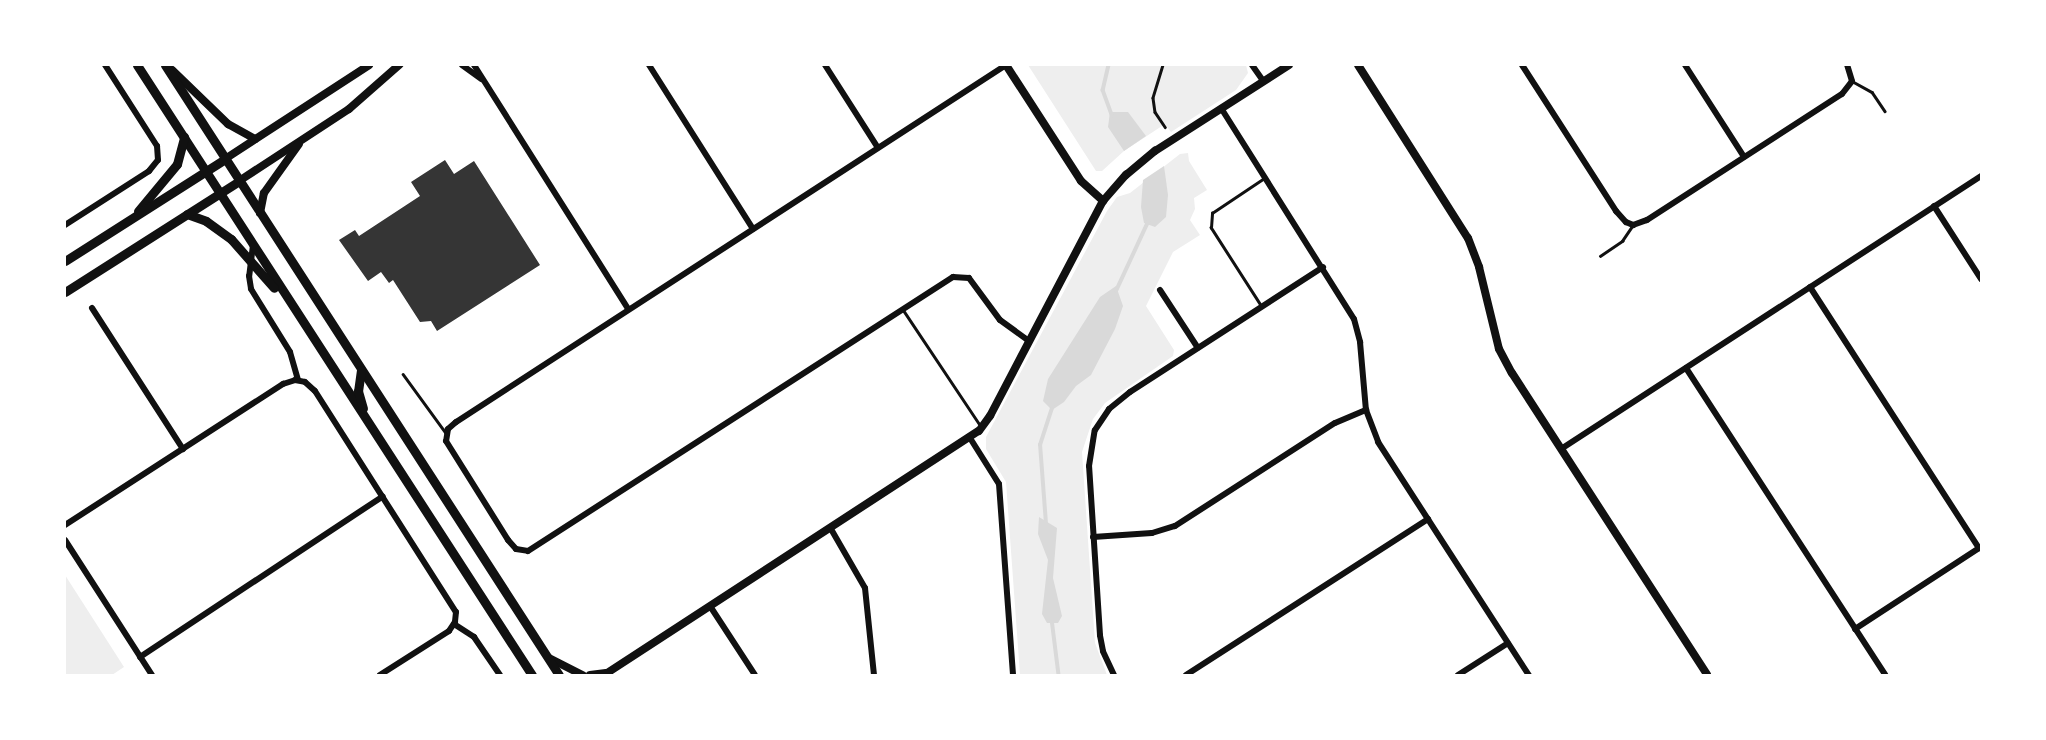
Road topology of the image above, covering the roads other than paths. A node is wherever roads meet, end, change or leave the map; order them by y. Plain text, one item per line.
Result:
1 (105, 65) edge
2 (137, 65) edge
3 (166, 65) edge
4 (369, 65) edge
5 (399, 65) edge
6 (462, 65) edge
7 (474, 65) edge
8 (649, 65) edge
9 (825, 65) edge
10 (1006, 65) edge
11 (1252, 65) edge
12 (1289, 65) edge
13 (1358, 65) edge
14 (1522, 65) edge
15 (1685, 65) edge
16 (1847, 65) edge
17 (1263, 81) junction
18 (1852, 81) junction
19 (485, 83) junction
20 (1221, 108) junction
21 (1885, 111) dead end
22 (184, 137) junction
23 (255, 139) junction
24 (303, 139) junction
25 (878, 148) junction
26 (1745, 157) junction
27 (225, 159) junction
28 (206, 172) junction
29 (1981, 176) edge
30 (1265, 177) junction
31 (239, 181) junction
32 (220, 194) junction
33 (1103, 201) junction
34 (1934, 206) junction
35 (260, 213) junction
36 (187, 214) junction
37 (131, 219) junction
38 (65, 225) edge
39 (1633, 225) junction
40 (753, 229) junction
41 (253, 245) junction
42 (1600, 256) dead end
43 (250, 259) junction
44 (65, 261) edge
45 (1324, 267) junction
46 (1981, 279) edge
47 (1810, 287) junction
48 (1160, 290) dead end
49 (65, 292) edge
50 (1262, 307) junction
51 (92, 308) dead end
52 (902, 308) junction
53 (628, 309) junction
54 (300, 319) junction
55 (1028, 341) junction
56 (1198, 348) junction
57 (1686, 368) junction
58 (361, 370) junction
59 (403, 374) dead end
60 (298, 380) junction
61 (1366, 410) junction
62 (982, 428) junction
63 (446, 433) junction
64 (378, 438) junction
65 (970, 438) junction
66 (183, 449) junction
67 (1561, 449) junction
68 (383, 496) junction
69 (1428, 519) junction
70 (65, 525) edge
71 (831, 529) junction
72 (1093, 537) junction
73 (65, 540) edge
74 (1980, 548) edge
75 (710, 606) junction
76 (454, 624) junction
77 (1855, 629) junction
78 (1508, 643) junction
79 (547, 656) junction
80 (140, 657) junction
81 (605, 674) edge
82 (152, 675) edge
83 (380, 675) edge
84 (500, 675) edge
85 (532, 675) edge
86 (559, 675) edge
87 (583, 675) edge
88 (590, 675) edge
89 (755, 675) edge
90 (874, 675) edge
91 (1013, 675) edge
92 (1114, 675) edge
93 (1186, 675) edge
94 (1458, 675) edge
95 (1529, 675) edge
96 (1707, 675) edge
97 (1885, 675) edge

1 - 38 street
2 - 22 main road
3 - 23 street
3 - 27 main road
4 - 23 street
5 - 24 street
6 - 19 street
7 - 19 street
8 - 40 street
9 - 25 street
10 - 25 street
10 - 33 street
11 - 17 street
12 - 17 street
13 - 67 street
14 - 39 street
15 - 26 street
16 - 18 street
17 - 20 street
18 - 21 lane
18 - 26 street
19 - 53 street
20 - 30 street
20 - 33 street
22 - 28 main road
22 - 37 main road
23 - 27 street
24 - 31 street
24 - 35 street
25 - 40 street
26 - 39 street
27 - 28 main road
27 - 31 main road
28 - 32 main road
28 - 37 main road
29 - 34 street
30 - 45 street
30 - 50 lane
31 - 32 main road
31 - 35 main road
32 - 36 main road
32 - 41 main road
33 - 55 street
34 - 46 street
34 - 47 street
35 - 58 main road
36 - 43 main road
36 - 49 main road
37 - 44 main road
39 - 42 lane
40 - 53 street
41 - 43 street
41 - 54 main road
43 - 54 main road
43 - 60 street
45 - 50 street
45 - 61 street
47 - 57 street
47 - 74 street
48 - 56 street
50 - 56 street
51 - 66 street
52 - 55 street
52 - 62 lane
52 - 63 street
53 - 63 street
54 - 64 main road
55 - 62 street
56 - 72 street
57 - 67 street
57 - 77 street
58 - 64 main road
58 - 79 main road
59 - 63 lane
60 - 66 street
60 - 68 street
61 - 69 street
61 - 72 street
62 - 65 street
64 - 85 main road
65 - 71 street
65 - 91 street
66 - 70 street
67 - 96 street
68 - 76 street
68 - 80 street
69 - 78 street
69 - 93 street
71 - 75 street
71 - 90 street
72 - 92 street
73 - 80 street
74 - 77 street
75 - 81 street
75 - 89 street
76 - 83 street
76 - 84 street
77 - 97 street
78 - 94 street
78 - 95 street
79 - 86 main road
79 - 87 street
80 - 82 street
81 - 88 street

